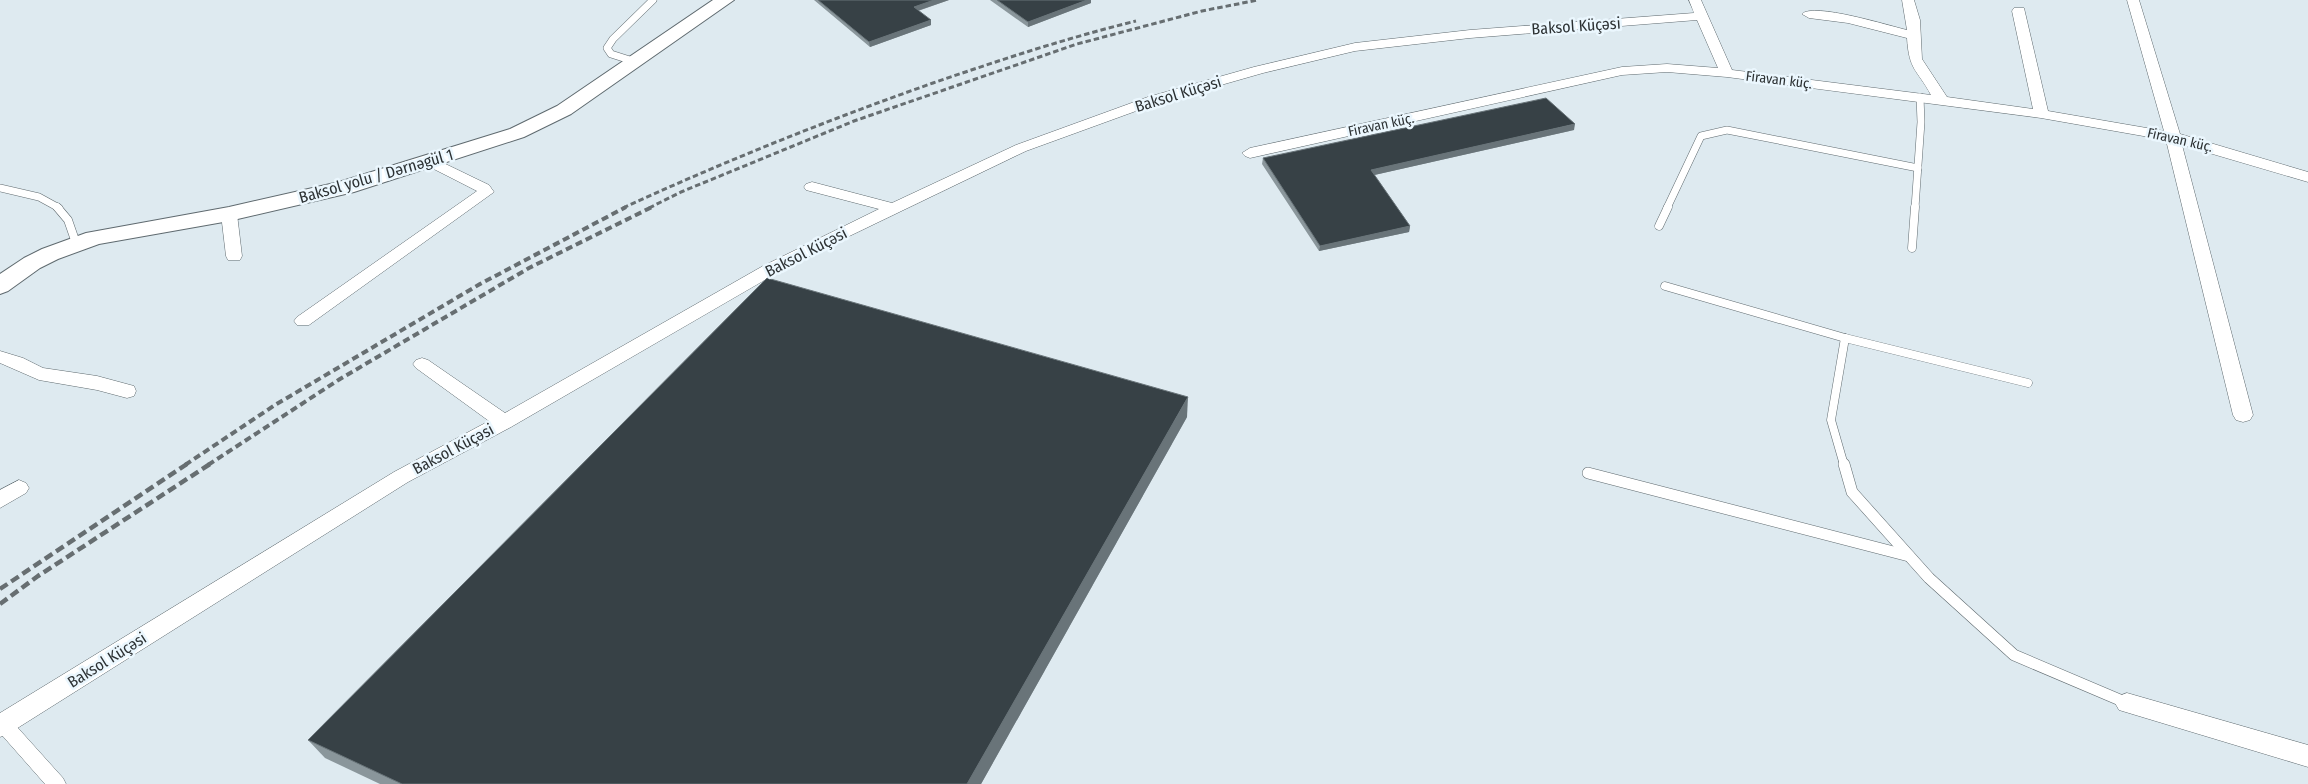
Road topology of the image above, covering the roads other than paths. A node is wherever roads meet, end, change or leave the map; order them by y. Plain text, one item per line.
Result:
1 (653, 0) edge
2 (725, 0) edge
3 (1908, 0) edge
4 (2133, 0) edge
5 (1698, 8) edge
6 (2019, 11) dead end
7 (1809, 14) dead end
8 (1914, 36) junction
9 (636, 62) junction
10 (1727, 73) junction
11 (1920, 98) junction
12 (1940, 100) junction
13 (2041, 114) junction
14 (2173, 137) junction
15 (1250, 154) dead end
16 (429, 162) junction
17 (1918, 168) junction
18 (2308, 178) edge
19 (812, 187) dead end
20 (0, 188) edge
21 (893, 208) junction
22 (229, 214) junction
23 (1659, 226) dead end
24 (76, 243) junction
25 (1912, 248) dead end
26 (234, 256) dead end
27 (0, 286) edge
28 (1665, 286) dead end
29 (303, 321) dead end
30 (1845, 338) junction
31 (0, 357) edge
32 (422, 364) dead end
33 (2028, 383) dead end
34 (128, 391) dead end
35 (2243, 415) dead end
36 (504, 422) junction
37 (1588, 473) dead end
38 (19, 488) dead end
39 (0, 500) edge
40 (1909, 556) junction
41 (2127, 703) joint
42 (2, 725) edge
43 (2308, 756) edge
44 (57, 784) edge

1 - 9 lane
2 - 9 main road, Baksol yolu / Dərnəgül 1
3 - 8 street
4 - 14 street
5 - 10 street
5 - 21 street, Baksol Küçəsi
6 - 13 street
7 - 8 street
8 - 12 street
9 - 16 main road, Baksol yolu / Dərnəgül 1
10 - 11 street, Firavan küç.
10 - 15 street, Firavan küç.
11 - 12 street, Firavan küç.
11 - 17 lane
12 - 13 street, Firavan küç.
13 - 14 street, Firavan küç.
14 - 18 street, Firavan küç.
14 - 35 street
16 - 22 main road, Baksol yolu / Dərnəgül 1
16 - 29 street
17 - 23 lane
17 - 25 lane
19 - 21 street
20 - 24 lane
21 - 36 street, Baksol Küçəsi
22 - 24 main road, Baksol yolu / Dərnəgül 1
22 - 26 street
24 - 27 main road, Baksol yolu / Dərnəgül 1
28 - 30 lane
30 - 33 lane
30 - 40 lane
31 - 34 street
32 - 36 street
36 - 42 street, Baksol Küçəsi
37 - 40 lane
38 - 39 street
40 - 41 lane
41 - 43 street
42 - 44 street

